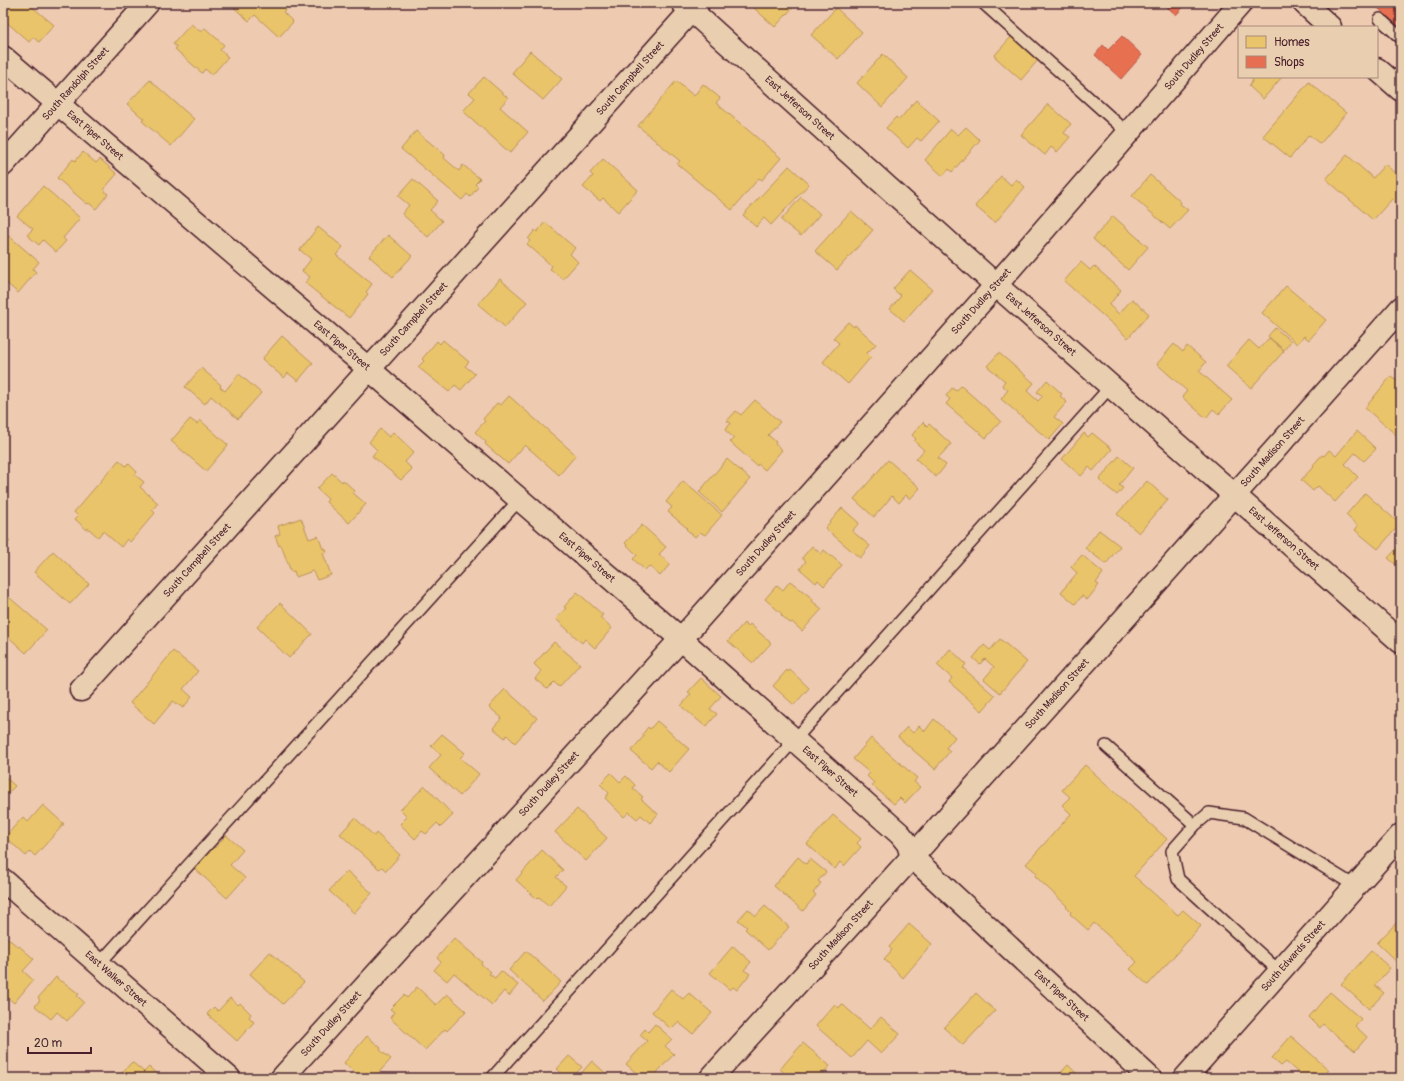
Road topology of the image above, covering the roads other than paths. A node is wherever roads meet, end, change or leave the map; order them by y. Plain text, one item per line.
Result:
1 (148, 3) edge
2 (983, 3) edge
3 (1241, 3) edge
4 (1304, 3) edge
5 (691, 5) edge
6 (1380, 19) dead end
7 (1329, 26) edge
8 (1401, 38) edge
9 (3, 57) edge
10 (1378, 70) edge
11 (1401, 90) edge
12 (58, 104) junction
13 (1128, 133) junction
14 (3, 165) edge
15 (996, 285) junction
16 (1401, 308) edge
17 (368, 369) junction
18 (1111, 386) junction
19 (1235, 496) junction
20 (520, 499) junction
21 (681, 639) junction
22 (1401, 642) edge
23 (81, 690) dead end
24 (794, 740) junction
25 (1106, 746) dead end
26 (1195, 825) junction
27 (1401, 835) edge
28 (912, 857) junction
29 (3, 880) edge
30 (1355, 886) junction
31 (99, 964) junction
32 (1280, 972) junction
33 (229, 1078) edge
34 (282, 1078) edge
35 (492, 1078) edge
36 (711, 1078) edge
37 (1150, 1078) edge
38 (1185, 1078) edge

1 - 12 street, South Randolph Street
2 - 13 lane
3 - 13 street, South Dudley Street
4 - 7 street
5 - 15 street, East Jefferson Street
5 - 17 street, South Campbell Street
6 - 8 lane
9 - 12 street, East Piper Street
10 - 11 street
12 - 14 street, South Randolph Street
12 - 17 street, East Piper Street
13 - 15 street, South Dudley Street
15 - 18 street, East Jefferson Street
15 - 21 street, South Dudley Street
16 - 19 street, South Madison Street
17 - 20 street, East Piper Street
17 - 23 street, South Campbell Street
18 - 19 street, East Jefferson Street
18 - 24 lane
19 - 22 street, East Jefferson Street
19 - 28 street, South Madison Street
20 - 21 street, East Piper Street
20 - 31 lane
21 - 24 street, East Piper Street
21 - 34 street, South Dudley Street
24 - 28 street, East Piper Street
24 - 35 lane
25 - 26 lane
26 - 30 lane
26 - 32 lane
27 - 30 street, South Edwards Street
28 - 36 street, South Madison Street
28 - 37 street, East Piper Street
29 - 31 street, East Walker Street
30 - 32 street, South Edwards Street
31 - 33 street, East Walker Street
32 - 38 street, South Edwards Street

